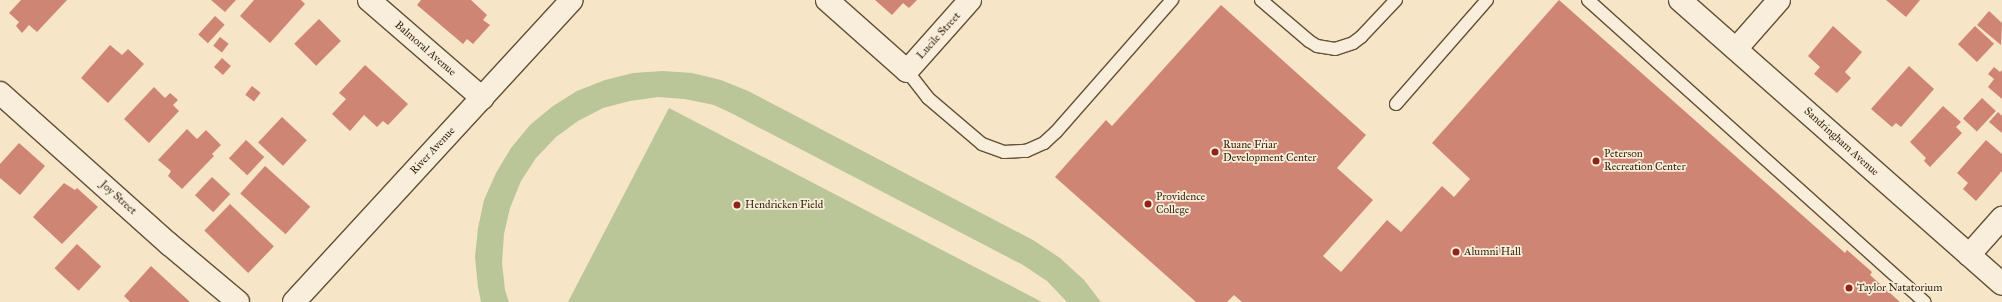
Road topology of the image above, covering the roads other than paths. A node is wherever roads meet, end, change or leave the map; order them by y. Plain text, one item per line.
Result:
1 (369, 0) edge
2 (572, 0) edge
3 (827, 0) edge
4 (970, 0) edge
5 (1172, 0) edge
6 (1261, 0) edge
7 (1396, 0) edge
8 (1487, 0) edge
9 (1588, 0) edge
10 (1680, 0) edge
11 (1779, 0) edge
12 (1736, 49) junction
13 (907, 71) junction
14 (0, 93) edge
15 (482, 98) junction
16 (1396, 104) dead end
17 (2002, 218) edge
18 (1969, 255) junction
19 (2002, 284) edge
20 (238, 302) edge
21 (294, 302) edge
22 (1924, 302) edge

1 - 15 street, Balmoral Avenue
2 - 15 street, River Avenue
3 - 13 street
4 - 13 street, Lucile Street
5 - 13 lane
6 - 7 lane
8 - 16 lane
9 - 22 lane
10 - 12 street, Sandringham Avenue
11 - 12 street
12 - 18 street, Sandringham Avenue
14 - 20 street, Joy Street
15 - 21 street, River Avenue
17 - 18 street
18 - 19 street, Sandringham Avenue

